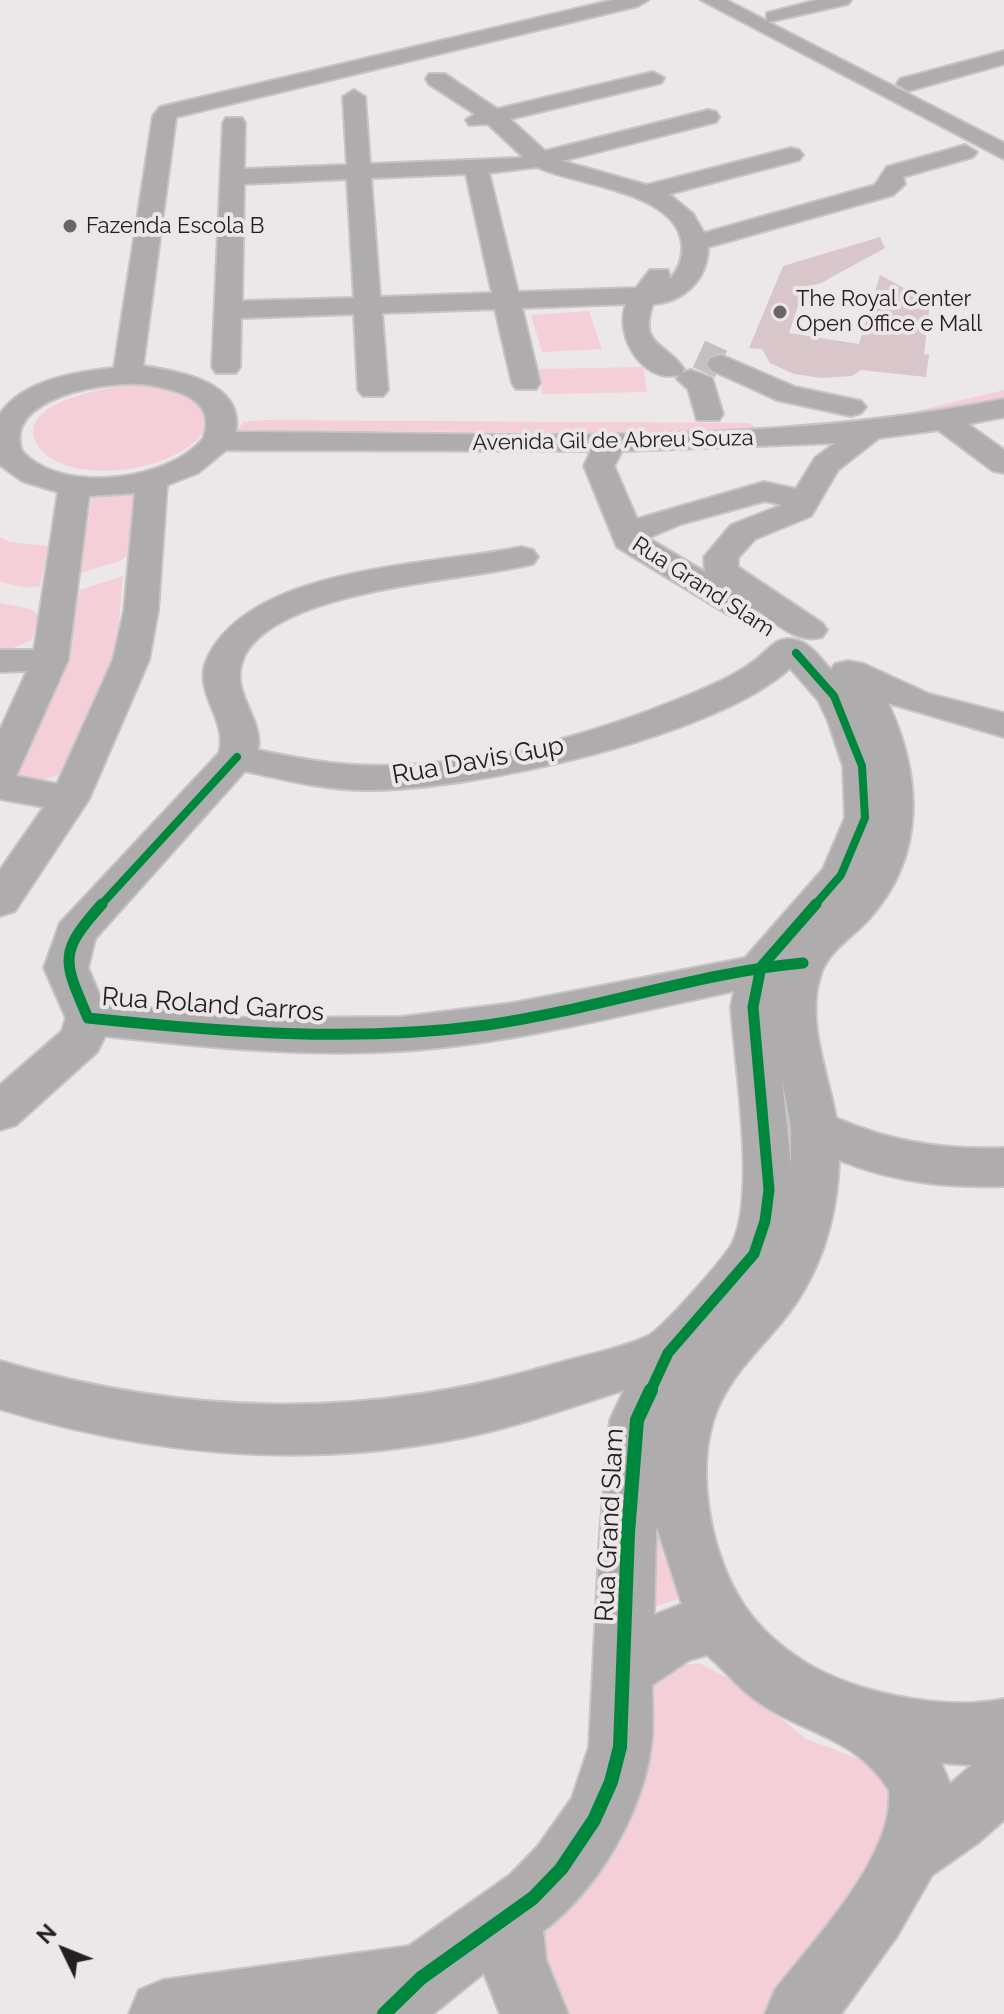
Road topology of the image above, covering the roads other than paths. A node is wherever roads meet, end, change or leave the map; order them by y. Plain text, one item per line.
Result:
1 (638, 0) edge
2 (711, 0) edge
3 (841, 0) edge
4 (774, 17) dead end
5 (1004, 57) edge
6 (465, 72) dead end
7 (653, 78) dead end
8 (908, 84) dead end
9 (382, 91) dead end
10 (354, 97) junction
11 (326, 104) dead end
12 (708, 117) dead end
13 (485, 118) junction
14 (234, 123) dead end
15 (965, 152) dead end
16 (1004, 152) edge
17 (791, 155) dead end
18 (530, 163) junction
19 (476, 167) junction
20 (357, 172) junction
21 (232, 177) junction
22 (645, 193) junction
23 (666, 232) dead end
24 (695, 243) junction
25 (668, 258) dead end
26 (507, 300) junction
27 (366, 304) junction
28 (227, 310) junction
29 (659, 311) junction
30 (226, 367) dead end
31 (695, 367) junction
32 (127, 376) junction
33 (1004, 380) edge
34 (526, 383) dead end
35 (373, 390) dead end
36 (1004, 408) edge
37 (708, 414) junction
38 (859, 420) junction
39 (945, 421) junction
40 (221, 428) junction
41 (2, 438) edge
42 (775, 439) junction
43 (611, 443) junction
44 (1004, 464) edge
45 (152, 479) junction
46 (75, 485) junction
47 (764, 491) junction
48 (807, 501) junction
49 (626, 535) junction
50 (521, 557) dead end
51 (810, 649) junction
52 (50, 660) junction
53 (0, 661) edge
54 (1004, 725) edge
55 (237, 757) junction
56 (0, 771) edge
57 (0, 786) edge
58 (70, 799) junction
59 (0, 901) edge
60 (782, 965) junction
61 (88, 1018) junction
62 (0, 1112) edge
63 (814, 1129) junction
64 (1004, 1167) edge
65 (692, 1356) junction
66 (0, 1385) edge
67 (722, 1624) junction
68 (624, 1670) junction
69 (859, 1719) junction
70 (1004, 1730) edge
71 (1004, 1778) edge
72 (910, 1852) junction
73 (508, 1917) junction
74 (402, 1996) edge
75 (163, 2014) edge
76 (534, 2014) edge
77 (799, 2014) edge

1 - 32 street
2 - 16 street
3 - 4 street
5 - 8 street
6 - 13 street
7 - 13 street
9 - 10 street
10 - 11 street
10 - 20 street
12 - 18 street
13 - 18 street
14 - 21 street
15 - 24 street
17 - 22 street
18 - 19 street
18 - 22 street
18 - 23 street
19 - 20 street
19 - 26 street
20 - 21 street
20 - 27 street
21 - 28 street
22 - 24 street
24 - 29 street
25 - 29 street
26 - 27 street
26 - 29 street
26 - 34 street
27 - 28 street
27 - 35 street
28 - 30 street
29 - 31 street
29 - 31 street
31 - 37 street
31 - 38 street
32 - 40 street
32 - 41 street
33 - 38 street, Avenida Gil de Abreu Souza
36 - 39 street, Avenida Gil de Abreu Souza
37 - 38 street, Avenida Gil de Abreu Souza
37 - 40 street, Avenida Gil de Abreu Souza
38 - 39 street, Avenida Gil de Abreu Souza
38 - 42 street, Avenida Gil de Abreu Souza
38 - 48 street
39 - 44 street
40 - 43 street, Avenida Gil de Abreu Souza
40 - 45 street
41 - 46 street
42 - 43 street, Avenida Gil de Abreu Souza
42 - 47 street
43 - 49 street, Rua Grand Slam
45 - 46 street
45 - 58 street
46 - 52 street
47 - 48 street
47 - 49 street
48 - 51 street, Rua Grand Slam
49 - 51 street, Rua Grand Slam
50 - 55 street
51 - 54 street
51 - 55 street, Rua Davis Gup
51 - 60 street, Rua Grand Slam
52 - 53 street
52 - 56 street
55 - 61 street, Rua Roland Garros
57 - 58 street
58 - 59 street
60 - 61 street, Rua Roland Garros
60 - 63 street, Rua Grand Slam
60 - 65 street, Rua Grand Slam
61 - 62 street
63 - 64 street
63 - 65 street, Rua Grand Slam
65 - 66 street
65 - 67 street, Rua Grand Slam
65 - 68 street, Rua Grand Slam
67 - 68 street
67 - 69 street, Rua Grand Slam
68 - 73 street, Rua Grand Slam
69 - 70 street
69 - 72 street
71 - 72 street
72 - 77 street
73 - 74 street, Rua Grand Slam
73 - 76 street
74 - 75 street

